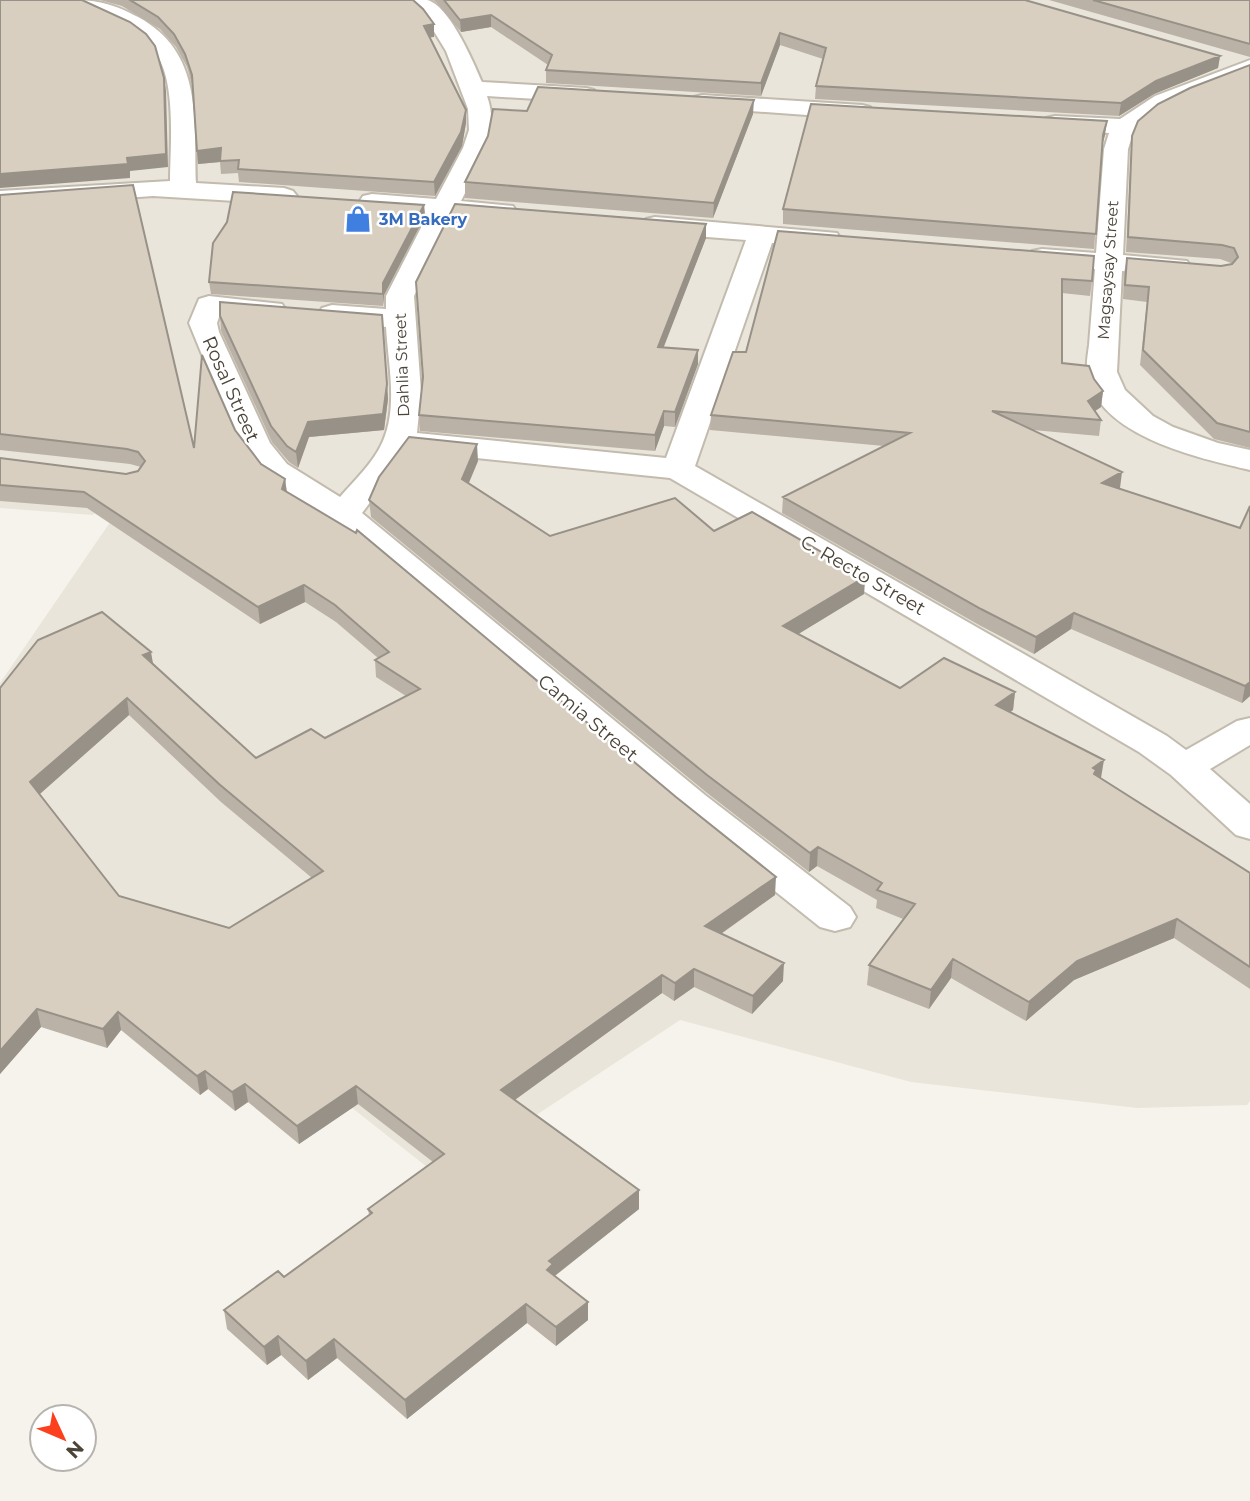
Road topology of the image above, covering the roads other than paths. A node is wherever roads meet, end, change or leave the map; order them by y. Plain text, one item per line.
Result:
1 (82, 0) edge
2 (415, 0) edge
3 (1210, 56) edge
4 (1249, 67) edge
5 (473, 88) junction
6 (612, 97) edge
7 (682, 101) edge
8 (890, 113) edge
9 (1028, 122) edge
10 (1125, 128) junction
11 (183, 189) junction
12 (308, 198) edge
13 (0, 199) edge
14 (349, 200) edge
15 (446, 207) junction
16 (528, 214) edge
17 (624, 222) edge
18 (762, 234) junction
19 (859, 242) edge
20 (1011, 254) edge
21 (1108, 262) junction
22 (1205, 270) edge
23 (398, 319) junction
24 (399, 441) junction
25 (1250, 460) edge
26 (678, 469) junction
27 (344, 514) junction
28 (1250, 729) edge
29 (1185, 767) junction
30 (1250, 826) edge
31 (835, 917) dead end

1 - 11 street
2 - 5 street, Dahlia Street
3 - 4 street
4 - 10 street
5 - 6 street
5 - 15 street, Dahlia Street
7 - 8 street
9 - 10 street
10 - 21 street, Magsaysay Street
11 - 12 street
11 - 13 street
14 - 15 street
15 - 16 street
15 - 23 street, Dahlia Street
17 - 18 street
18 - 19 street
18 - 26 street
20 - 21 street
21 - 22 street
21 - 25 street, Magsaysay Street
23 - 24 street, Dahlia Street
23 - 27 street, Rosal Street
24 - 26 street
24 - 27 street, Dahlia Street
26 - 29 street, C. Recto Street
27 - 31 street, Camia Street
28 - 29 street
29 - 30 street, C. Recto Street

